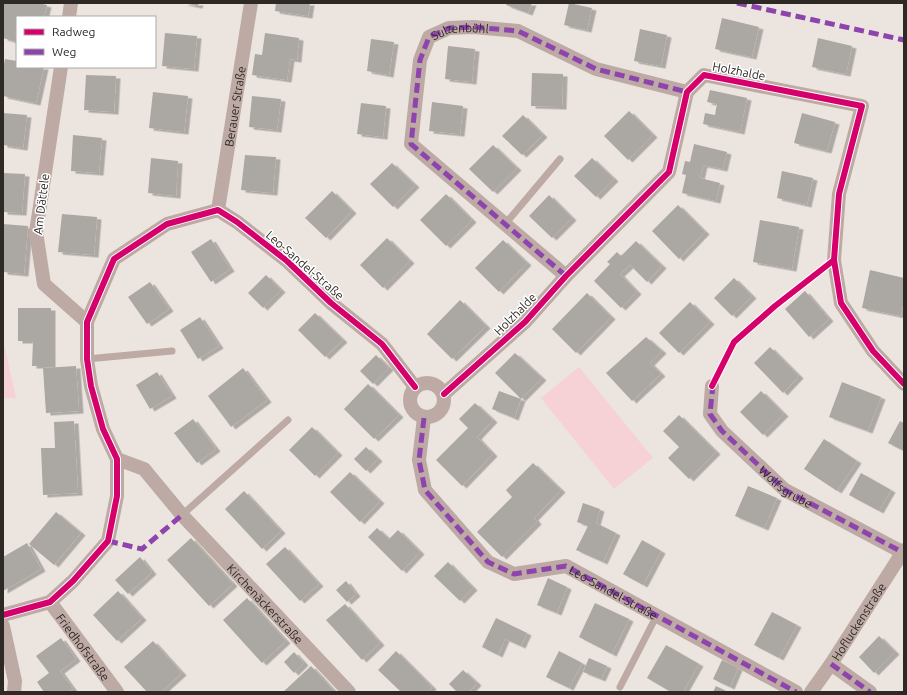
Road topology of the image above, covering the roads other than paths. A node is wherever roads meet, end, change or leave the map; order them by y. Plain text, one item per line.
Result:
1 (71, 3) edge
2 (251, 3) edge
3 (69, 16) edge
4 (61, 68) edge
5 (687, 92) junction
6 (560, 159) dead end
7 (218, 210) junction
8 (506, 223) junction
9 (566, 276) junction
10 (88, 322) junction
11 (172, 351) dead end
12 (87, 359) junction
13 (904, 384) edge
14 (712, 386) dead end
15 (415, 387) junction
16 (444, 394) junction
17 (424, 418) junction
18 (288, 420) dead end
19 (117, 459) junction
20 (182, 515) junction
21 (903, 551) edge
22 (50, 602) junction
23 (3, 615) edge
24 (656, 615) junction
25 (3, 626) edge
26 (831, 664) junction
27 (620, 686) dead end
28 (14, 692) edge
29 (117, 692) edge
30 (349, 692) edge
31 (796, 692) edge
32 (811, 692) edge
33 (870, 692) edge

1 - 3 street
2 - 7 street, Berauer Straße
4 - 10 street, Am Dättele
5 - 8 street, Sulzenbühl
5 - 9 street, Holzhalde
5 - 13 street, Holzhalde
6 - 8 lane
7 - 10 street
7 - 15 street, Leo-Sandel-Straße
8 - 9 street, Sulzenbühl
9 - 16 street, Holzhalde
10 - 12 street
11 - 12 lane
12 - 19 street
14 - 21 street, Wolfsgrube
15 - 16 street
15 - 17 street
16 - 17 street
17 - 24 street, Leo-Sandel-Straße
18 - 20 lane
19 - 20 street, Kirchenäckerstraße
19 - 22 street
20 - 30 street, Kirchenäckerstraße
21 - 26 street, Hofluckenstraße
22 - 23 street
22 - 29 street, Friedhofstraße
24 - 27 lane
24 - 31 street, Leo-Sandel-Straße
25 - 28 street
26 - 32 street, Hofluckenstraße
26 - 33 street

